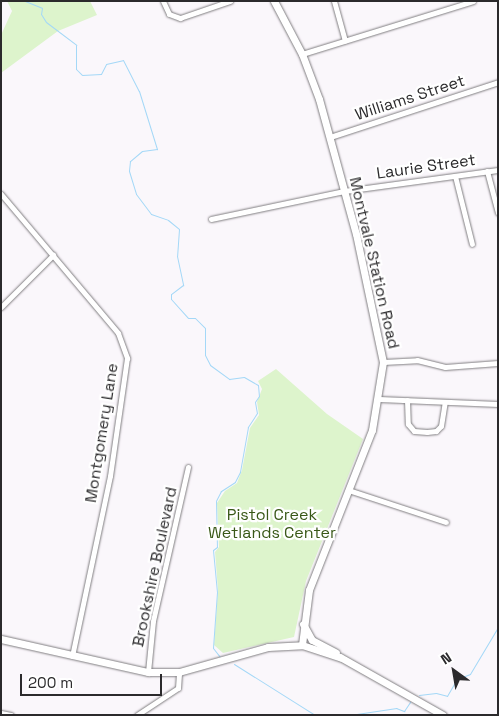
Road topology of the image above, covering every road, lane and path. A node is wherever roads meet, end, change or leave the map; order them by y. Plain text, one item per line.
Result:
1 (163, 1) edge
2 (230, 1) edge
3 (274, 1) edge
4 (334, 1) edge
5 (473, 1) edge
6 (466, 2) edge
7 (345, 41) junction
8 (302, 54) junction
9 (498, 82) edge
10 (330, 137) junction
11 (498, 170) edge
12 (487, 172) junction
13 (454, 176) junction
14 (344, 192) junction
15 (1, 194) edge
16 (498, 214) edge
17 (211, 219) dead end
18 (472, 244) dead end
19 (53, 256) junction
20 (1, 306) edge
21 (383, 362) junction
22 (498, 363) edge
23 (379, 399) junction
24 (407, 400) junction
25 (445, 402) junction
26 (498, 404) edge
27 (188, 467) dead end
28 (348, 490) junction
29 (446, 522) dead end
30 (303, 623) junction
31 (1, 639) edge
32 (302, 645) junction
33 (72, 656) junction
34 (340, 657) junction
35 (148, 672) junction
36 (180, 672) junction
37 (1, 713) edge
38 (440, 714) edge
39 (11, 715) edge
40 (137, 715) edge

1 - 2 street
3 - 8 street, Montvale Station Road
4 - 7 street
5 - 6 street
6 - 7 street
7 - 8 street
8 - 10 street, Montvale Station Road
9 - 10 street, Williams Street
10 - 14 street, Montvale Station Road
11 - 12 street, Laurie Street
12 - 13 street, Laurie Street
12 - 16 street
13 - 14 street, Laurie Street
13 - 18 street
14 - 17 street, Laurie Street
14 - 21 street, Montvale Station Road
15 - 19 street, Montgomery Lane
19 - 20 street
19 - 33 street, Montgomery Lane
21 - 22 street
21 - 23 street, Montvale Station Road
23 - 24 street
23 - 28 street, Montvale Station Road
24 - 25 street
24 - 25 street
25 - 26 street
27 - 35 street, Brookshire Boulevard
28 - 29 street
28 - 30 street, Montvale Station Road
30 - 32 street, Montvale Station Road
30 - 34 street
31 - 33 street
32 - 34 street
32 - 36 street
33 - 35 street
34 - 38 street
35 - 36 street
36 - 40 street
37 - 39 street

